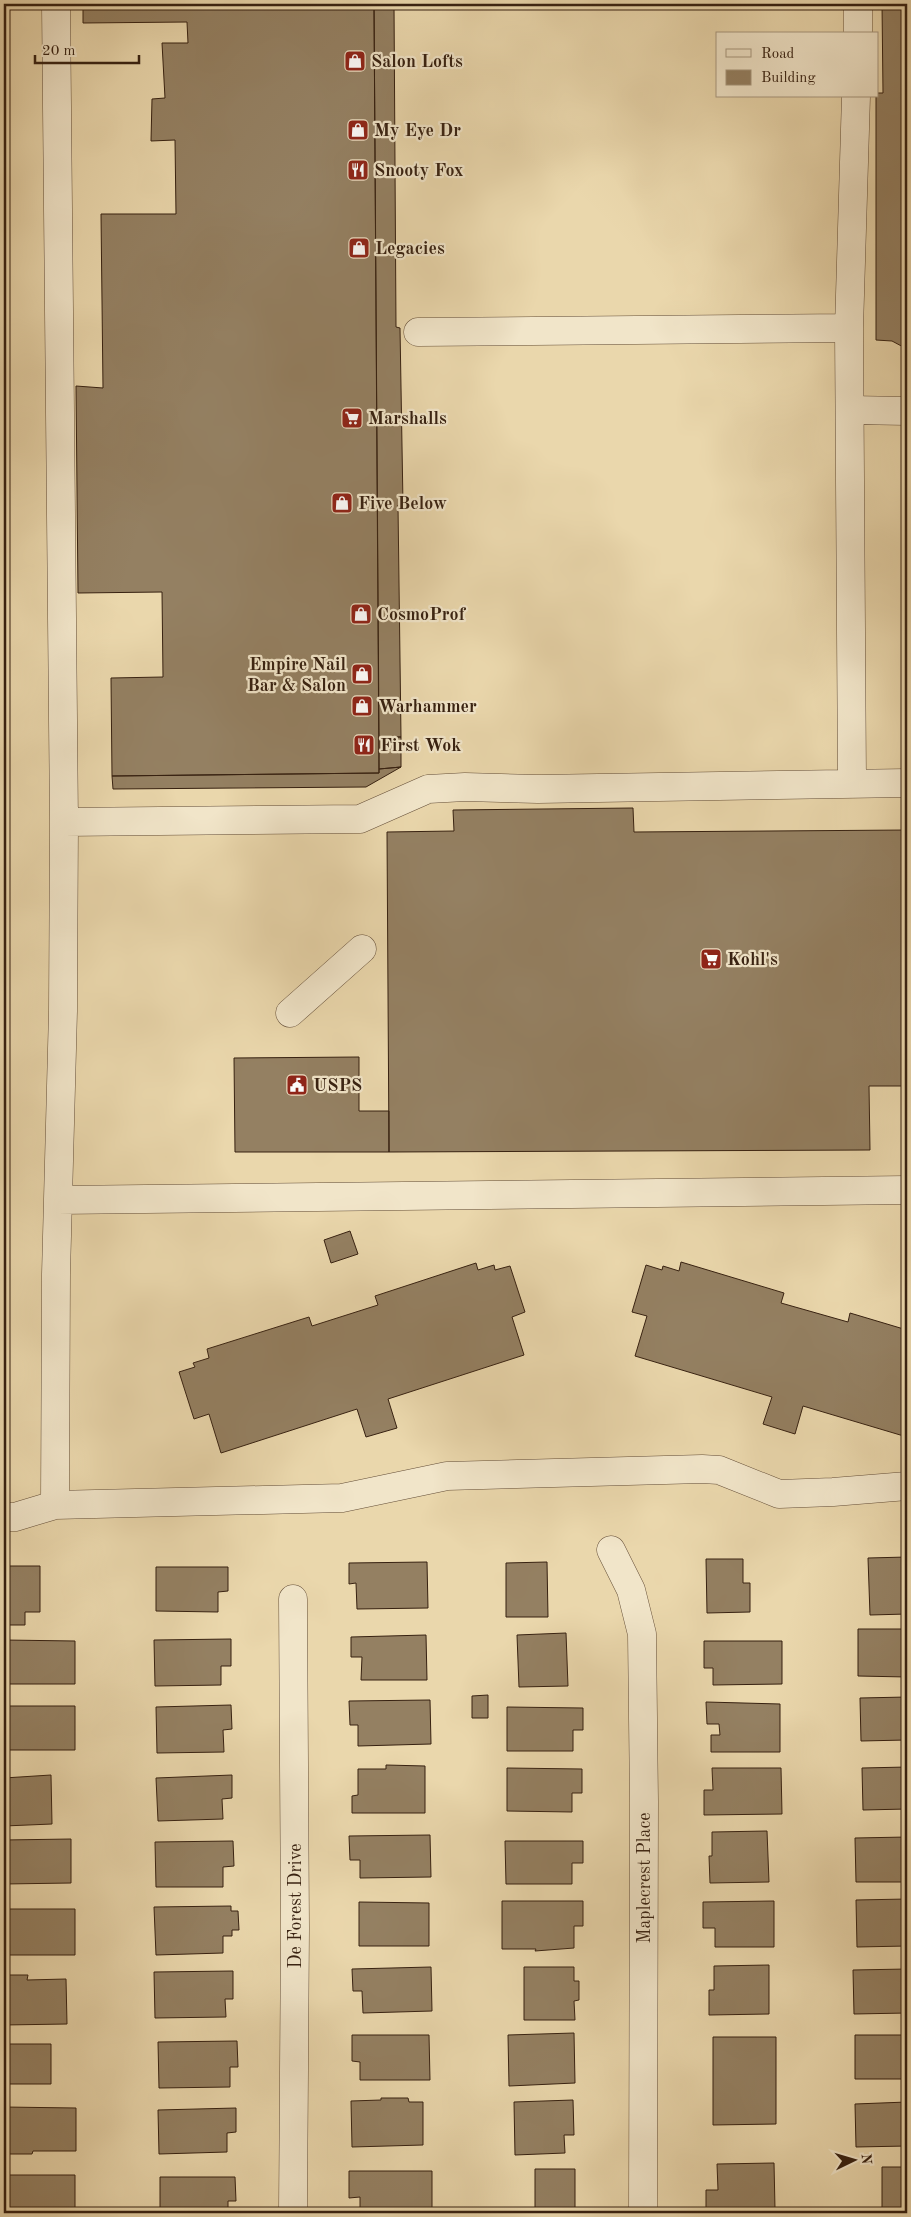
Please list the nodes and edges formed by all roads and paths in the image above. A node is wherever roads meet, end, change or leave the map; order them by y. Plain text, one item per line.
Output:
1 (56, 4) edge
2 (858, 4) edge
3 (858, 32) edge
4 (856, 98) edge
5 (850, 328) junction
6 (418, 332) dead end
7 (850, 410) junction
8 (907, 410) edge
9 (852, 782) junction
10 (907, 782) edge
11 (64, 822) junction
12 (362, 949) dead end
13 (290, 1012) dead end
14 (907, 1190) edge
15 (58, 1200) junction
16 (907, 1486) edge
17 (56, 1505) junction
18 (4, 1517) edge
19 (611, 1550) dead end
20 (293, 1599) dead end
21 (293, 2213) edge
22 (643, 2213) edge

1 - 11 street
2 - 3 street
4 - 5 street
5 - 6 street
5 - 7 street
7 - 8 street
7 - 9 street
9 - 10 street
9 - 11 street
11 - 15 street
12 - 13 street
14 - 15 street
15 - 17 street
16 - 17 street
17 - 18 street
19 - 22 street, Maplecrest Place
20 - 21 street, De Forest Drive

